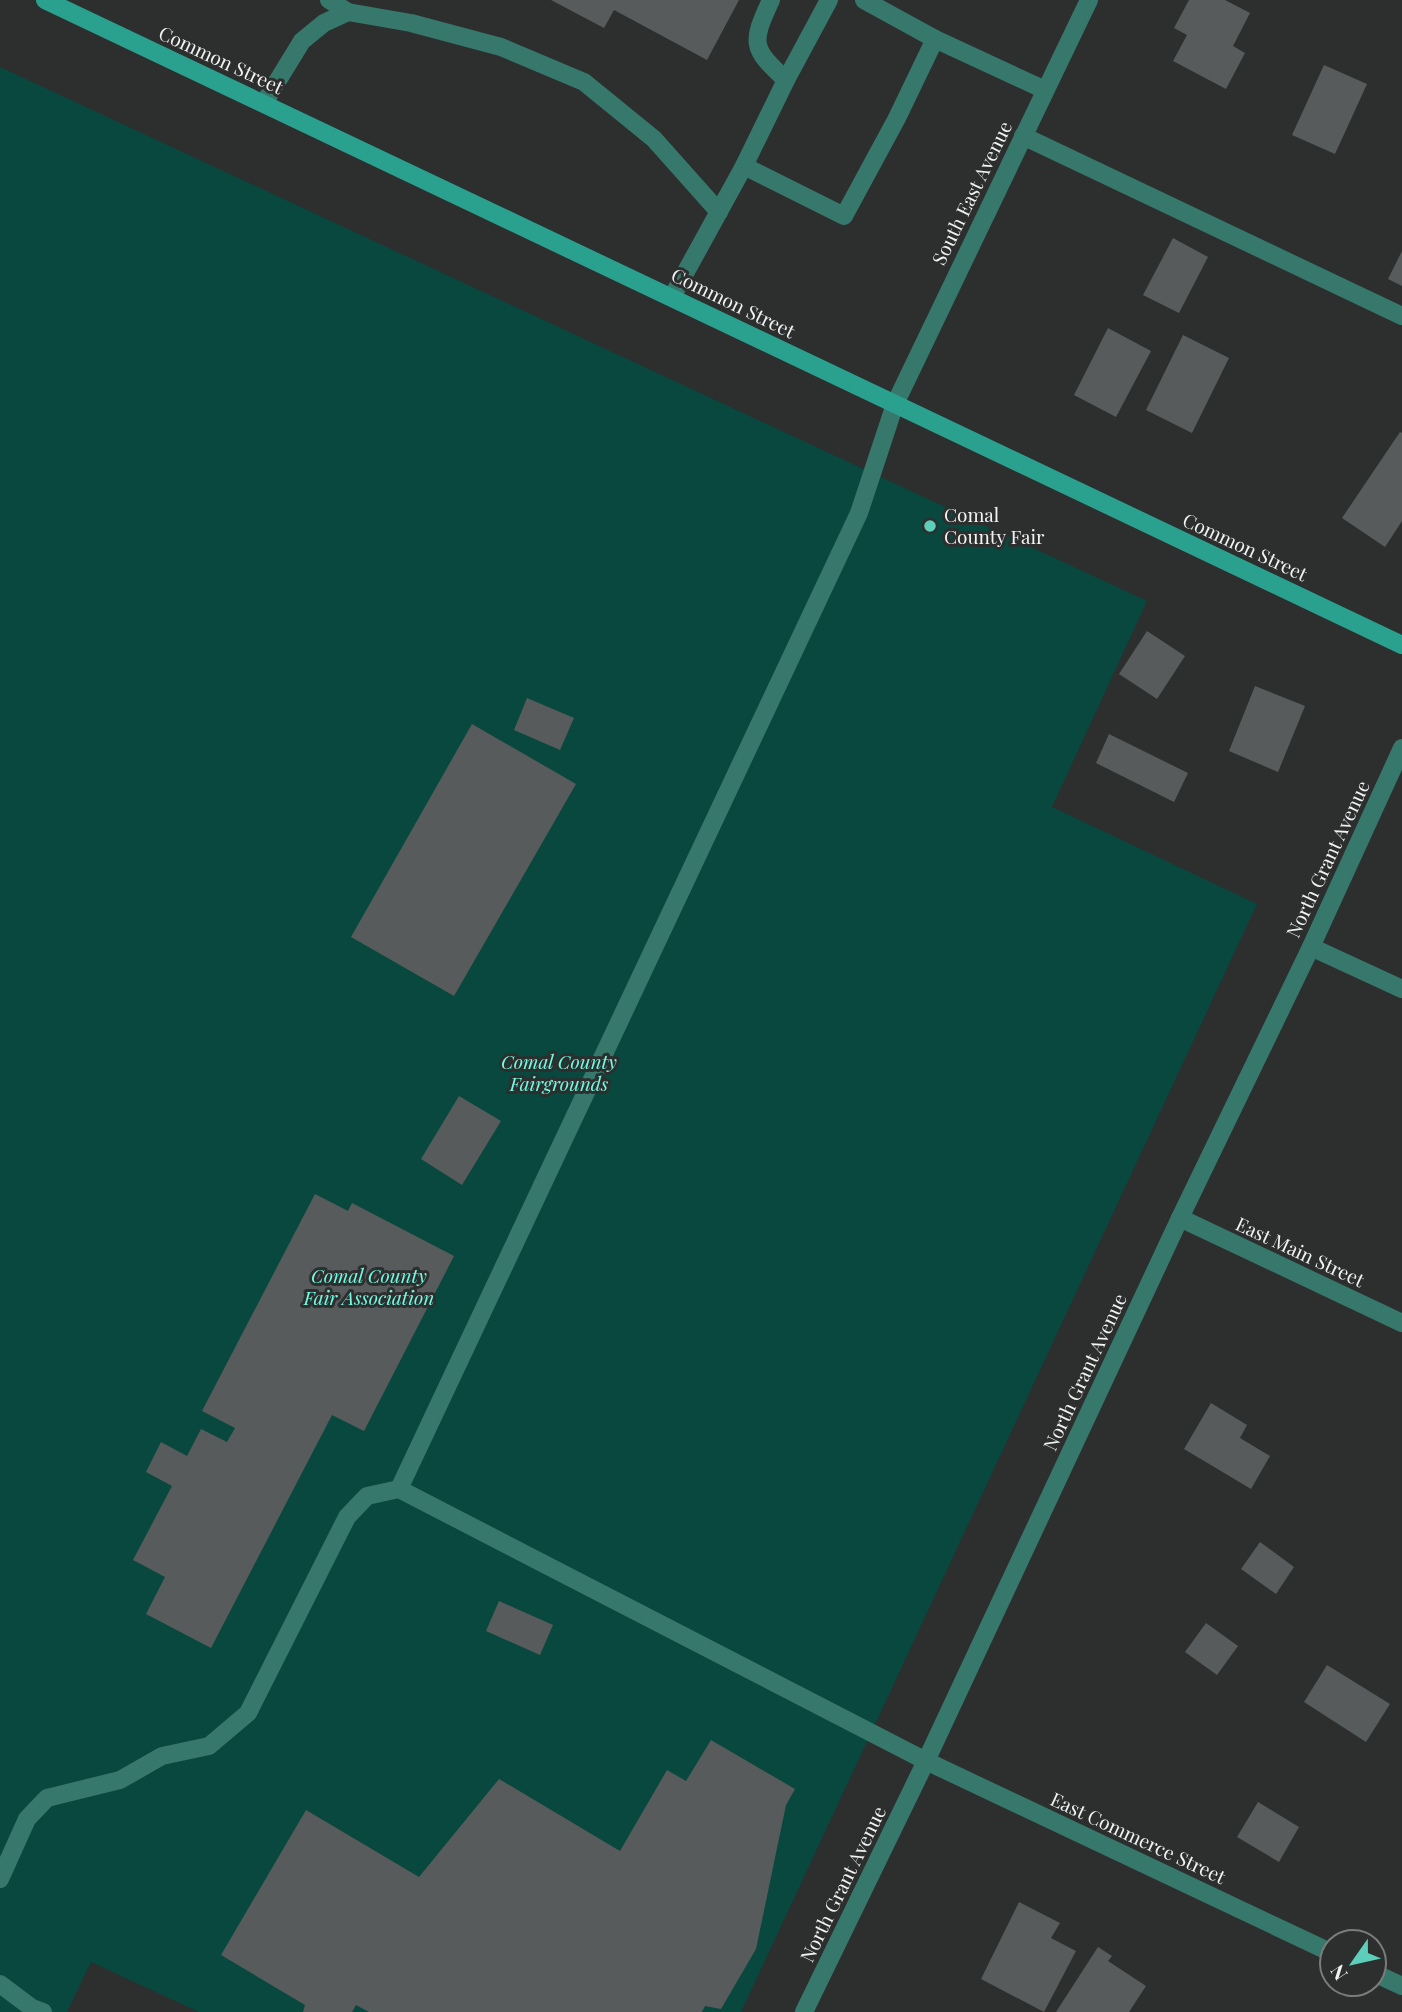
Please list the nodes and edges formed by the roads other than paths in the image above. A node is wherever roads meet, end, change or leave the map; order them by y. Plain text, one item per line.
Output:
1 (45, 0) edge
2 (329, 0) edge
3 (771, 0) edge
4 (829, 0) edge
5 (864, 0) edge
6 (1089, 0) edge
7 (348, 12) junction
8 (935, 39) junction
9 (786, 80) junction
10 (1045, 90) junction
11 (264, 103) junction
12 (1023, 136) junction
13 (744, 166) junction
14 (719, 212) junction
15 (672, 297) junction
16 (1402, 316) edge
17 (895, 404) junction
18 (1402, 645) edge
19 (1402, 748) edge
20 (1311, 947) junction
21 (1402, 989) edge
22 (1180, 1219) junction
23 (1402, 1323) edge
24 (400, 1489) junction
25 (926, 1761) junction
26 (0, 1879) edge
27 (1318, 1946) edge
28 (0, 1984) edge
29 (43, 2012) edge
30 (804, 2012) edge

1 - 11 main road, Common Street
2 - 7 street
3 - 9 street
4 - 9 street
5 - 8 street
6 - 10 street, South East Avenue
7 - 11 street
7 - 14 street
8 - 10 street
8 - 13 street
9 - 13 street
10 - 12 street, South East Avenue
11 - 15 main road, Common Street
12 - 16 street
12 - 17 street, South East Avenue
13 - 14 street
14 - 15 street
15 - 17 main road, Common Street
17 - 18 main road, Common Street
17 - 24 street, South East Avenue
19 - 20 street, North Grant Avenue
20 - 21 street
20 - 22 street, North Grant Avenue
22 - 23 street, East Main Street
22 - 25 street, North Grant Avenue
24 - 25 street, East Commerce Street
24 - 26 street
25 - 27 street, East Commerce Street
25 - 30 street, North Grant Avenue
28 - 29 street

